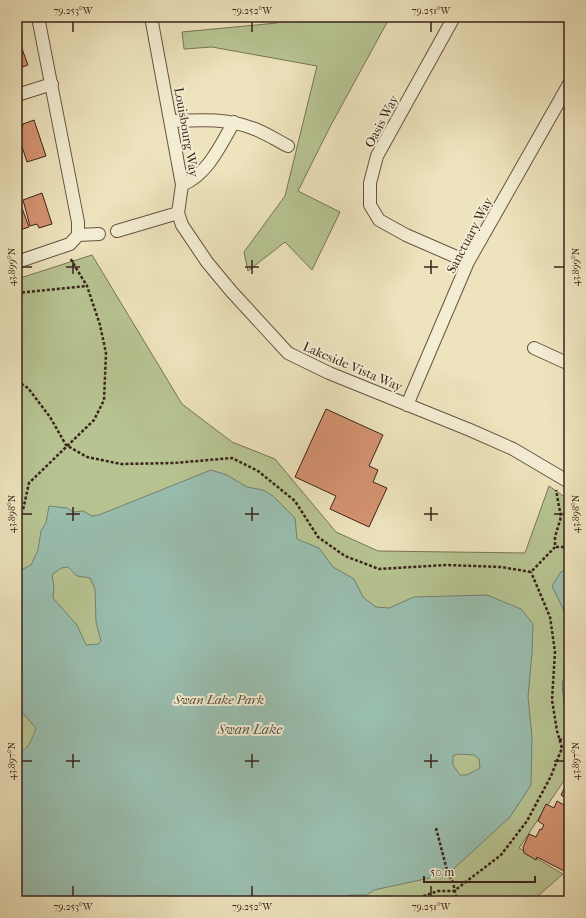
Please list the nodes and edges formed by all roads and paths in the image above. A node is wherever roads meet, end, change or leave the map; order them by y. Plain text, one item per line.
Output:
1 (38, 17) edge
2 (151, 17) edge
3 (454, 17) edge
4 (52, 84) junction
5 (569, 84) edge
6 (17, 95) edge
7 (172, 121) junction
8 (234, 122) junction
9 (288, 146) dead end
10 (182, 185) junction
11 (178, 213) junction
12 (117, 231) dead end
13 (99, 234) dead end
14 (78, 235) junction
15 (65, 246) junction
16 (17, 262) edge
17 (468, 262) junction
18 (87, 286) junction
19 (17, 292) edge
20 (534, 348) dead end
21 (569, 364) edge
22 (17, 381) edge
23 (407, 405) junction
24 (66, 445) junction
25 (553, 472) junction
26 (568, 478) edge
27 (17, 517) edge
28 (556, 547) junction
29 (569, 547) edge
30 (531, 572) junction
31 (569, 738) edge
32 (559, 740) junction
33 (436, 828) dead end
34 (454, 890) junction
35 (409, 901) edge
36 (457, 901) edge

1 - 4 street
2 - 7 street, Louisbourg Way
3 - 17 street, Oasis Way
4 - 6 street
4 - 14 street
5 - 17 street, Sanctuary Way
7 - 8 street
7 - 10 street, Louisbourg Way
8 - 9 street
8 - 10 street
10 - 11 street, Louisbourg Way
11 - 12 street
11 - 23 street, Lakeside Vista Way
13 - 14 street
14 - 15 street
15 - 16 street
15 - 18 path
17 - 23 street, Sanctuary Way
18 - 19 path
18 - 24 path
20 - 21 street
22 - 24 path
23 - 25 street, Lakeside Vista Way
24 - 27 path
24 - 30 path
25 - 26 street, Lakeside Vista Way
25 - 28 path
28 - 29 path
28 - 30 path
30 - 32 path
31 - 32 path
32 - 34 path
33 - 34 path
34 - 35 path
34 - 36 path

